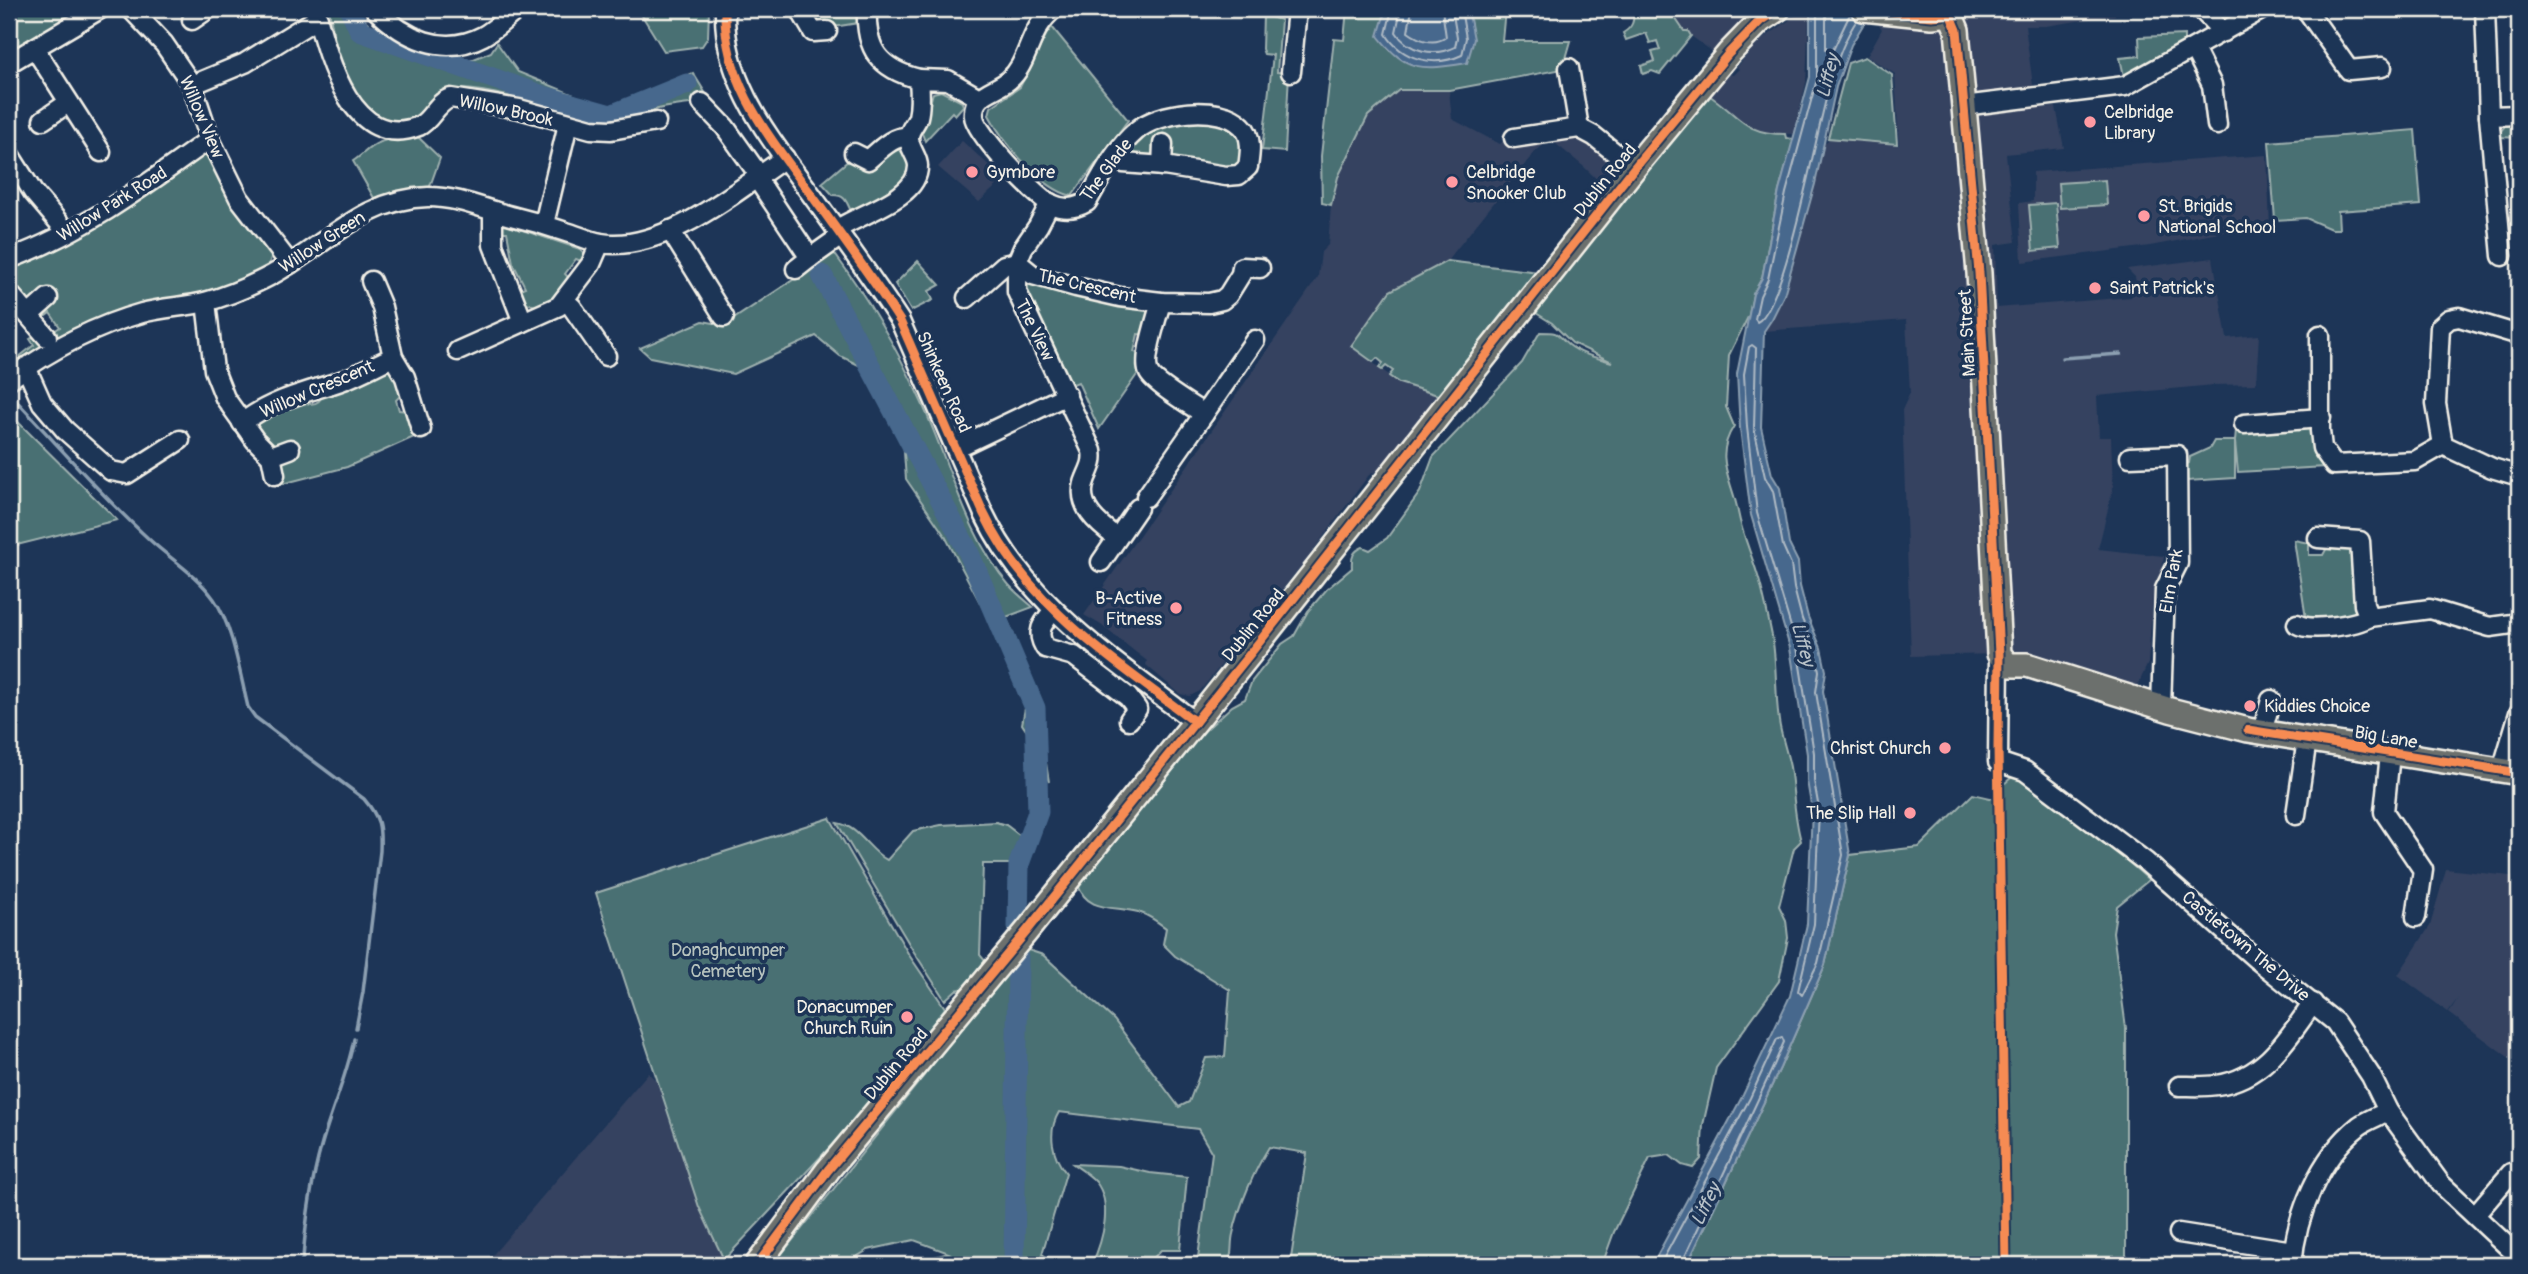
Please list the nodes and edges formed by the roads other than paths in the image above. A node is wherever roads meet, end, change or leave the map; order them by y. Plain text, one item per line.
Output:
1 (100, 9) edge
2 (131, 9) edge
3 (208, 9) edge
4 (375, 9) edge
5 (518, 9) edge
6 (725, 9) edge
7 (804, 9) edge
8 (867, 9) edge
9 (1054, 9) edge
10 (1297, 9) edge
11 (1778, 9) edge
12 (1865, 9) edge
13 (2201, 9) edge
14 (2263, 9) edge
15 (2306, 9) edge
16 (2485, 9) edge
17 (1950, 10) edge
18 (316, 13) edge
19 (192, 20) dead end
20 (2223, 32) junction
21 (815, 36) dead end
22 (34, 49) junction
23 (2194, 49) junction
24 (9, 63) edge
25 (2382, 67) dead end
26 (1569, 68) dead end
27 (1291, 72) dead end
28 (919, 79) junction
29 (192, 85) junction
30 (979, 98) junction
31 (68, 103) junction
32 (702, 103) dead end
33 (1963, 106) junction
34 (2519, 115) edge
35 (2489, 116) junction
36 (43, 120) dead end
37 (656, 122) dead end
38 (568, 124) junction
39 (2217, 125) dead end
40 (1579, 128) junction
41 (909, 137) junction
42 (1514, 138) dead end
43 (209, 139) junction
44 (1163, 144) dead end
45 (100, 152) dead end
46 (855, 153) dead end
47 (9, 154) edge
48 (785, 158) junction
49 (1123, 163) dead end
50 (1162, 166) junction
51 (1634, 168) junction
52 (758, 176) junction
53 (1050, 203) junction
54 (493, 212) junction
55 (544, 224) junction
56 (670, 230) junction
57 (67, 232) junction
58 (839, 233) junction
59 (600, 243) junction
60 (2502, 256) dead end
61 (9, 258) edge
62 (1017, 262) junction
63 (290, 264) junction
64 (1260, 268) dead end
65 (371, 281) dead end
66 (9, 293) edge
67 (48, 298) dead end
68 (967, 298) dead end
69 (564, 300) junction
70 (206, 302) junction
71 (1161, 302) junction
72 (29, 315) junction
73 (724, 317) dead end
74 (523, 321) junction
75 (2320, 335) dead end
76 (2519, 335) edge
77 (47, 337) dead end
78 (1255, 340) dead end
79 (458, 351) dead end
80 (606, 356) dead end
81 (393, 357) junction
82 (26, 367) junction
83 (10, 379) edge
84 (1067, 395) junction
85 (1204, 414) junction
86 (2321, 418) junction
87 (242, 423) junction
88 (2244, 424) dead end
89 (421, 429) dead end
90 (180, 440) dead end
91 (2443, 445) junction
92 (956, 448) junction
93 (290, 449) dead end
94 (271, 456) junction
95 (2130, 457) dead end
96 (275, 475) dead end
97 (2519, 476) edge
98 (1117, 538) junction
99 (2318, 538) dead end
100 (1101, 562) dead end
101 (1054, 610) junction
102 (2369, 617) junction
103 (2519, 623) edge
104 (2297, 624) dead end
105 (1998, 654) junction
106 (2026, 665) junction
107 (1999, 687) junction
108 (2271, 700) dead end
109 (2161, 707) junction
110 (2519, 713) edge
111 (1129, 720) dead end
112 (1195, 722) junction
113 (2262, 732) junction
114 (2307, 739) junction
115 (2390, 754) junction
116 (2511, 772) edge
117 (2295, 815) dead end
118 (2416, 917) dead end
119 (2313, 1003) junction
120 (2179, 1086) dead end
121 (2388, 1111) junction
122 (2511, 1173) dead end
123 (2475, 1215) junction
124 (2179, 1233) dead end
125 (2292, 1258) edge
126 (2513, 1258) edge
127 (757, 1265) edge

1 - 22 street
2 - 29 street, Willow View
3 - 19 street
4 - 5 street
6 - 48 street, Shinkeen Road
7 - 21 street
8 - 28 street
9 - 30 street
10 - 27 street
11 - 51 main road, Dublin Road
12 - 17 main road
13 - 20 street
14 - 20 street
15 - 25 street
16 - 35 street
17 - 33 main road, Main Street
18 - 29 street
18 - 38 street, Willow Brook
20 - 23 street
22 - 24 street
22 - 31 street
23 - 33 street
23 - 39 street
26 - 40 street
28 - 30 street
28 - 41 street
29 - 43 street, Willow View
30 - 53 street
31 - 36 street
31 - 45 street
32 - 52 street
33 - 105 main road, Main Street
34 - 35 street
35 - 60 street
37 - 38 street, Willow Brook
38 - 55 street
40 - 42 street
40 - 51 street
41 - 46 street
41 - 58 street
43 - 57 street, Willow Park Road
43 - 63 street, Willow View
44 - 50 street, The Glade
47 - 57 street
48 - 52 street, Willow Green
48 - 58 street, Shinkeen Road
49 - 50 street, The Glade
50 - 53 street, The Glade
51 - 112 main road, Dublin Road
52 - 56 street, Willow Green
52 - 58 street
53 - 62 street
54 - 55 street, Willow Green
54 - 63 street, Willow Green
54 - 74 street
55 - 59 street, Willow Green
56 - 59 street, Willow Green
56 - 73 street
57 - 61 street, Willow Park Road
58 - 92 street, Shinkeen Road
59 - 69 street
62 - 68 street
62 - 71 street, The Crescent
62 - 84 street, The View
63 - 70 street, Willow Green
64 - 71 street, The Crescent
65 - 81 street, Willow Crescent
66 - 72 street
67 - 72 street
69 - 74 street
69 - 80 street
70 - 82 street, Willow Green
70 - 87 street, Willow Crescent
71 - 85 street, The Crescent
72 - 77 street
74 - 79 street
75 - 86 street
76 - 91 street
78 - 85 street
81 - 87 street, Willow Crescent
81 - 89 street, Willow Crescent
82 - 83 street, Willow Green
82 - 90 street
84 - 92 street
84 - 98 street, The View
85 - 98 street
86 - 88 street
86 - 91 street
87 - 94 street, Willow Crescent
91 - 97 street
92 - 101 street, Shinkeen Road
93 - 94 street
94 - 96 street, Willow Crescent
95 - 109 street, Elm Park
98 - 100 street
99 - 102 street
101 - 111 street
101 - 112 street, Shinkeen Road
102 - 103 street
102 - 104 street
105 - 106 main road, Big Lane
105 - 107 street, Castletown The Drive
106 - 107 street
106 - 109 main road, Big Lane
107 - 119 street, Castletown The Drive
108 - 113 street
109 - 113 main road, Big Lane
110 - 116 street
112 - 127 main road, Dublin Road
113 - 114 main road, Big Lane
114 - 115 main road, Big Lane
114 - 117 street
115 - 116 main road, Big Lane
115 - 118 street
119 - 120 street
119 - 121 street, Castletown The Drive
121 - 123 street, Castletown The Drive
121 - 125 street
122 - 123 street
123 - 126 street, Castletown The Drive
124 - 125 street

